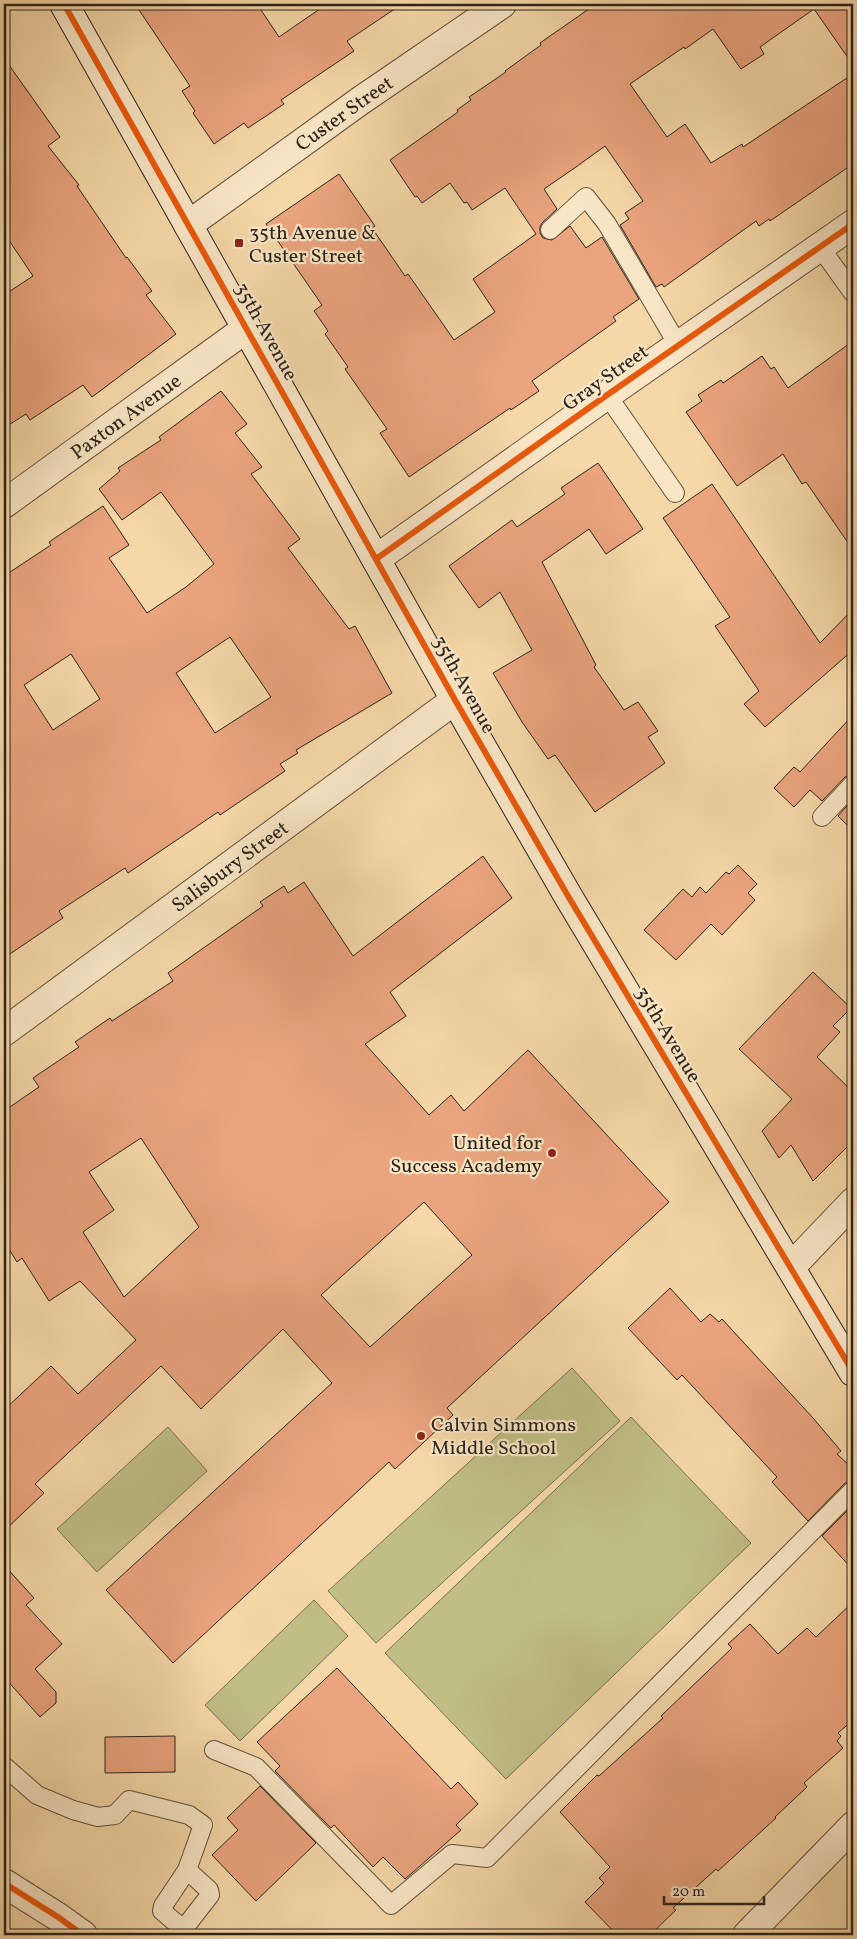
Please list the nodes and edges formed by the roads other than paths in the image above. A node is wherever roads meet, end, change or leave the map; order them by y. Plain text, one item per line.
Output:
1 (64, 4) edge
2 (502, 4) edge
3 (853, 224) edge
4 (188, 225) junction
5 (550, 230) dead end
6 (820, 247) junction
7 (853, 293) edge
8 (247, 328) junction
9 (678, 345) junction
10 (607, 394) junction
11 (675, 493) dead end
12 (4, 504) edge
13 (376, 559) junction
14 (455, 700) junction
15 (853, 784) edge
16 (822, 817) dead end
17 (4, 1032) edge
18 (853, 1202) edge
19 (791, 1267) junction
20 (853, 1372) edge
21 (853, 1490) edge
22 (214, 1750) dead end
23 (4, 1766) edge
24 (853, 1826) edge
25 (187, 1870) junction
26 (4, 1883) edge
27 (181, 1932) edge
28 (83, 1935) edge
29 (747, 1935) edge

1 - 4 street, 35th Avenue
2 - 4 street, Custer Street
3 - 6 street, Gray Street
4 - 8 street, 35th Avenue
5 - 9 lane
6 - 7 lane
6 - 9 street, Gray Street
8 - 12 street, Paxton Avenue
8 - 13 street, 35th Avenue
9 - 10 street, Gray Street
10 - 11 lane
10 - 13 street, Gray Street
13 - 14 street, 35th Avenue
14 - 17 street, Salisbury Street
14 - 19 street, 35th Avenue
15 - 16 lane
18 - 19 street
19 - 20 street, 35th Avenue
21 - 22 lane
23 - 25 lane
24 - 29 street
25 - 27 lane
25 - 27 lane
26 - 28 street

